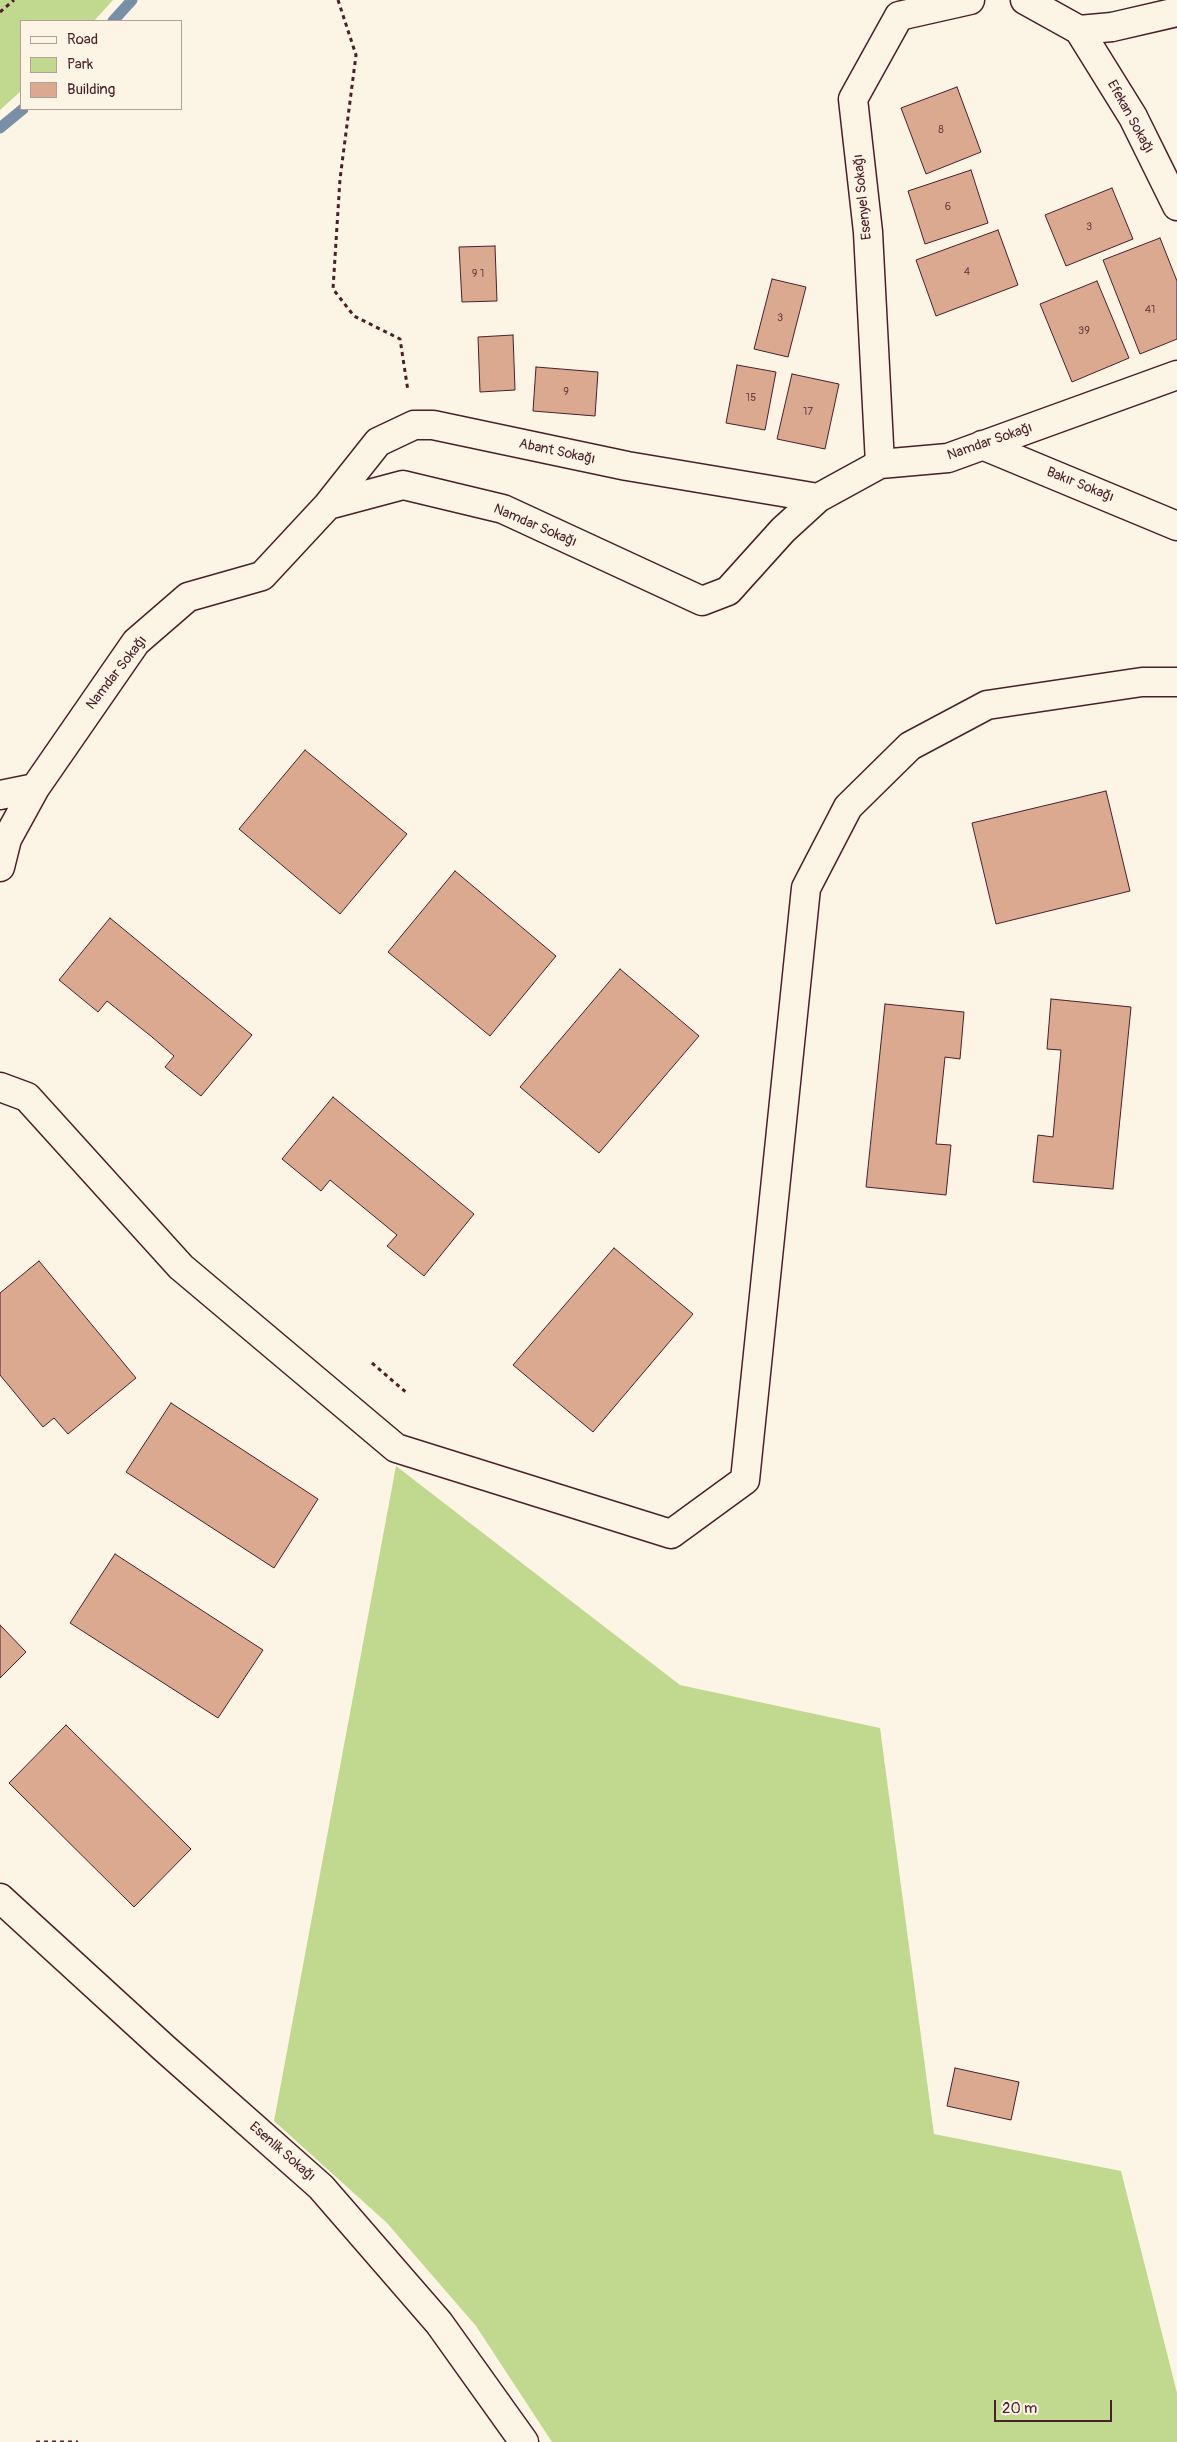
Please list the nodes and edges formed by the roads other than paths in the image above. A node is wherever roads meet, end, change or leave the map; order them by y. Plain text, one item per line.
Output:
1 (970, 0) edge
2 (1025, 0) edge
3 (1177, 12) edge
4 (1079, 30) junction
5 (1177, 206) edge
6 (1177, 375) edge
7 (982, 445) junction
8 (880, 464) junction
9 (818, 498) junction
10 (328, 505) junction
11 (1177, 526) edge
12 (1177, 682) edge
13 (35, 788) junction
14 (0, 794) edge
15 (0, 866) edge
16 (0, 1087) edge
17 (0, 1898) edge
18 (524, 2442) edge

1 - 8 street, Esenyel Sokağı
2 - 4 street
3 - 4 street
4 - 5 street, Efekan Sokağı
6 - 7 street, Namdar Sokağı
7 - 8 street, Namdar Sokağı
7 - 11 street, Bakır Sokağı
8 - 9 street, Namdar Sokağı
9 - 10 street, Abant Sokağı
9 - 10 street, Namdar Sokağı
10 - 13 street, Namdar Sokağı
12 - 16 street
13 - 14 street
13 - 15 street, Namdar Sokağı
17 - 18 street, Esenlik Sokağı

